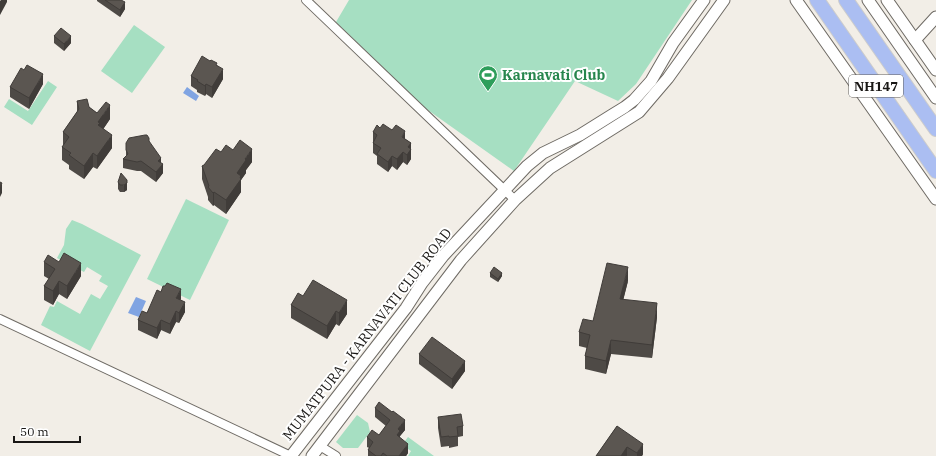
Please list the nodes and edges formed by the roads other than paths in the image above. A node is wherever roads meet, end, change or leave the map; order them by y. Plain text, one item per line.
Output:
1 (306, 0) edge
2 (704, 0) edge
3 (724, 0) edge
4 (796, 0) edge
5 (817, 0) edge
6 (846, 0) edge
7 (868, 0) edge
8 (887, 0) edge
9 (936, 16) edge
10 (915, 40) junction
11 (936, 70) edge
12 (936, 98) edge
13 (936, 129) edge
14 (936, 171) edge
15 (504, 191) junction
16 (936, 199) edge
17 (514, 200) junction
18 (0, 319) edge
19 (320, 446) junction
20 (291, 456) edge
21 (312, 456) edge
22 (336, 456) edge

1 - 15 street
2 - 15 street, MUMATPURA - KARNAVATI CLUB ROAD
3 - 17 street, MUMATPURA - KARNAVATI CLUB ROAD
4 - 16 street
5 - 14 highway, NH147
6 - 13 highway, NH147
7 - 12 street
8 - 10 street
9 - 10 street
10 - 11 street
15 - 17 street
15 - 20 street, MUMATPURA - KARNAVATI CLUB ROAD
17 - 19 street, MUMATPURA - KARNAVATI CLUB ROAD
18 - 20 street
19 - 21 street, MUMATPURA - KARNAVATI CLUB ROAD
19 - 22 street

